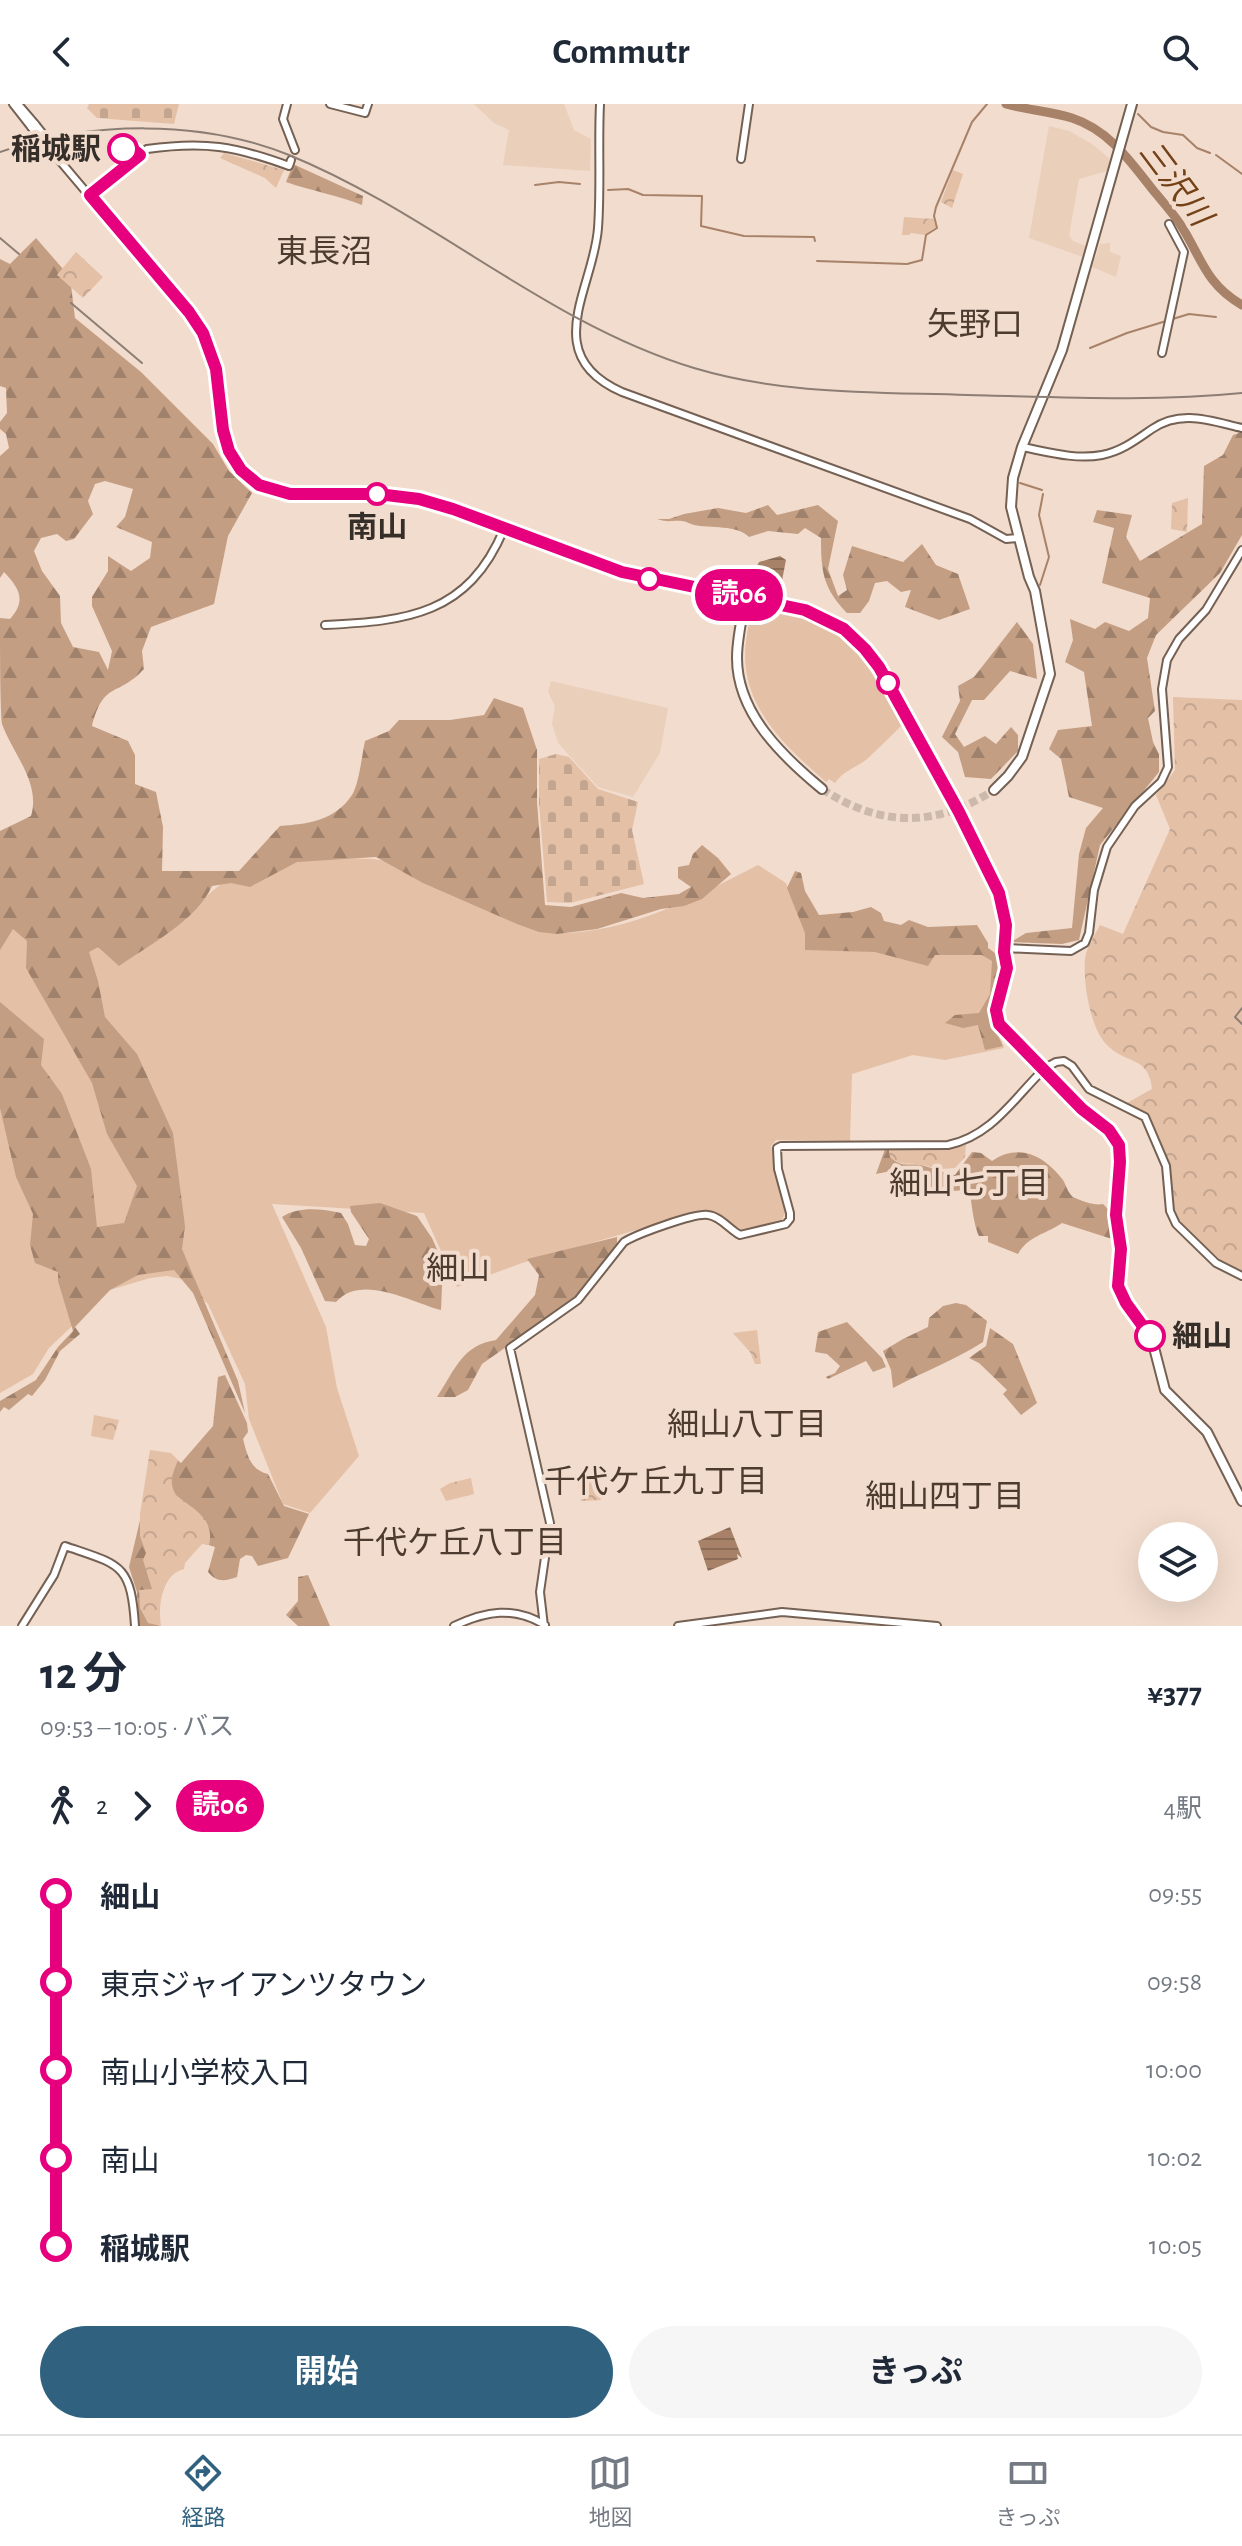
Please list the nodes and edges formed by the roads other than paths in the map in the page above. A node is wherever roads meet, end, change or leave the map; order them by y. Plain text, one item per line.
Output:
1 (16, 104) edge
2 (287, 104) edge
3 (330, 104) edge
4 (368, 104) edge
5 (600, 104) edge
6 (749, 104) edge
7 (1132, 104) edge
8 (295, 150) dead end
9 (741, 159) dead end
10 (291, 160) dead end
11 (90, 195) junction
12 (1169, 224) dead end
13 (1162, 353) dead end
14 (1242, 428) edge
15 (1022, 447) junction
16 (504, 529) junction
17 (1019, 538) junction
18 (1242, 550) edge
19 (746, 597) junction
20 (325, 625) dead end
21 (822, 789) tunnel mouth
22 (994, 790) tunnel mouth
23 (1004, 948) junction
24 (1045, 1068) junction
25 (1242, 1276) edge
26 (1242, 1501) edge
27 (544, 1625) edge
28 (22, 1626) edge
29 (135, 1626) edge
30 (454, 1626) edge
31 (678, 1626) edge
32 (937, 1626) edge

1 - 11 street, bridge
2 - 8 street
3 - 4 street
5 - 17 street
6 - 9 street
7 - 15 main road
10 - 11 street
11 - 16 street
12 - 13 street
14 - 15 street
15 - 17 main road
16 - 19 street
16 - 20 street
17 - 22 main road
18 - 23 street
19 - 21 main road
19 - 23 main road
23 - 24 main road
24 - 25 street
24 - 26 main road
24 - 27 street
27 - 30 street
28 - 29 street
31 - 32 street

